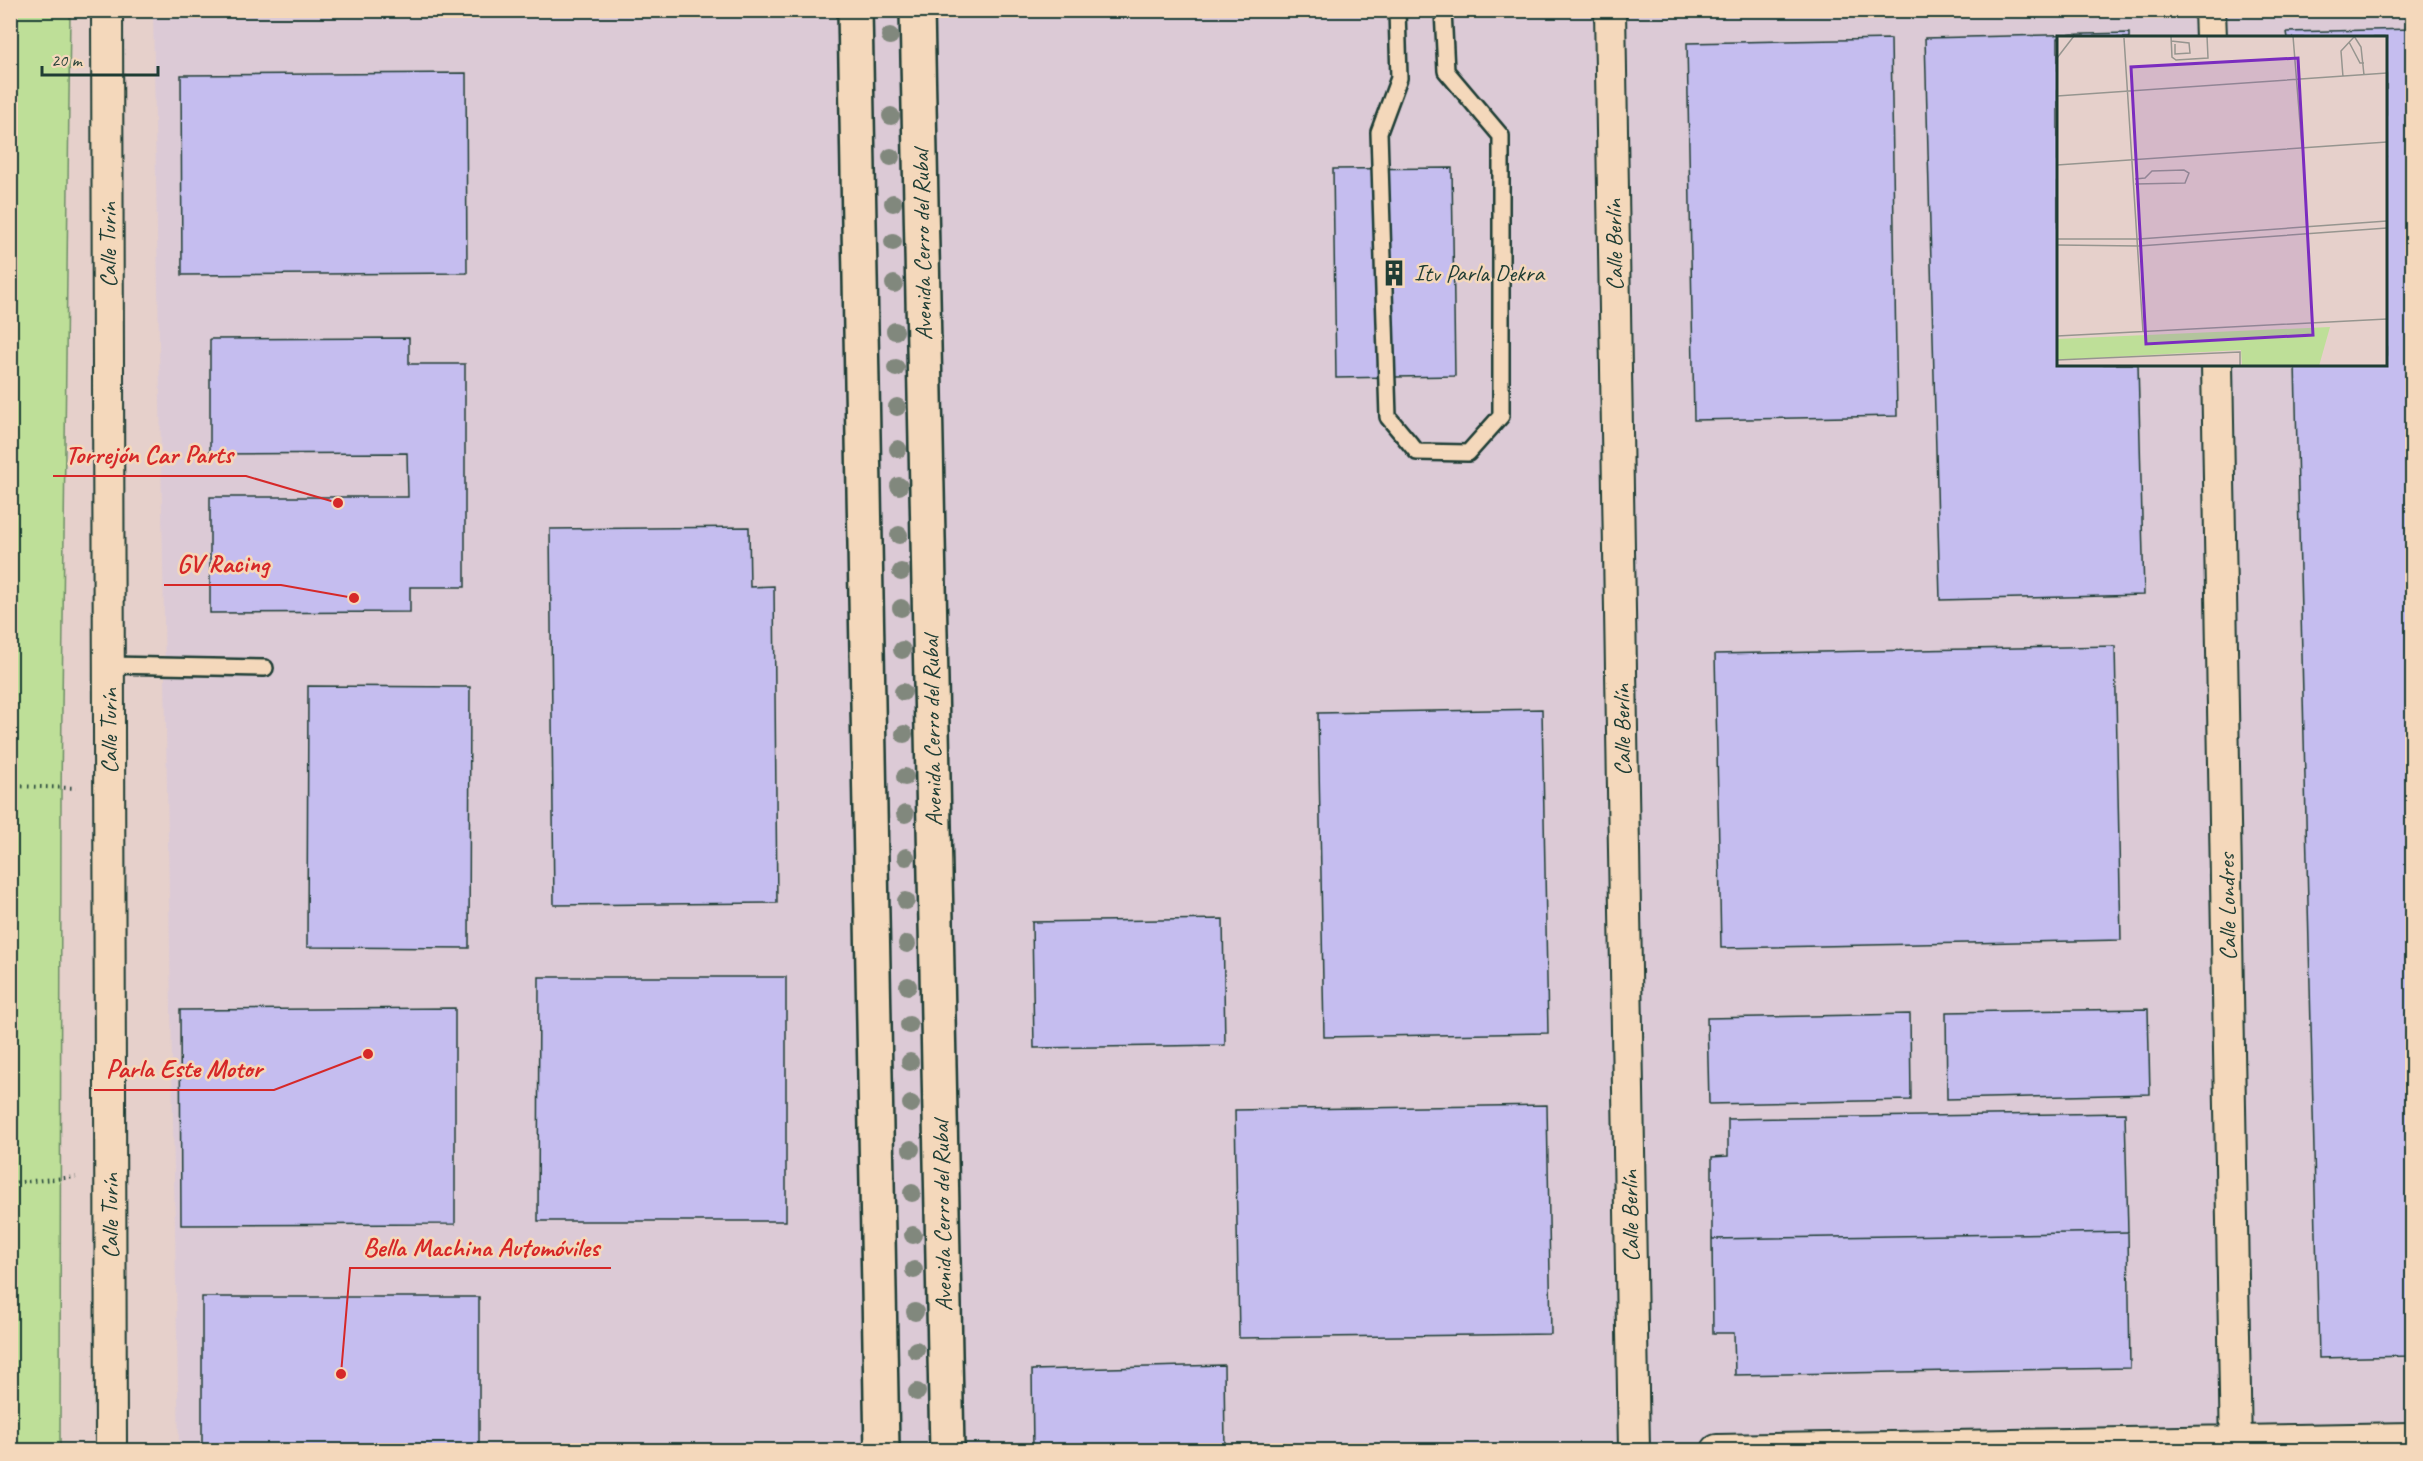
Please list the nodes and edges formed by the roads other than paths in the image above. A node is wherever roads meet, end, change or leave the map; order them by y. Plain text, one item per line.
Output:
1 (107, 10) edge
2 (855, 10) edge
3 (917, 10) edge
4 (1397, 10) edge
5 (1443, 10) edge
6 (1610, 10) edge
7 (2210, 10) edge
8 (2211, 36) edge
9 (2217, 366) edge
10 (108, 665) junction
11 (265, 668) dead end
12 (2412, 1438) edge
13 (2236, 1445) edge
14 (111, 1450) edge
15 (882, 1450) edge
16 (947, 1450) edge
17 (1634, 1450) edge
18 (1717, 1450) edge

1 - 10 street, Calle Turín
2 - 15 street
3 - 16 street, Avenida Cerro del Rubal
4 - 5 lane
6 - 17 street, Calle Berlín
7 - 8 street
9 - 13 street, Calle Londres
10 - 11 lane
10 - 14 street, Calle Turín
12 - 13 street
13 - 18 street

